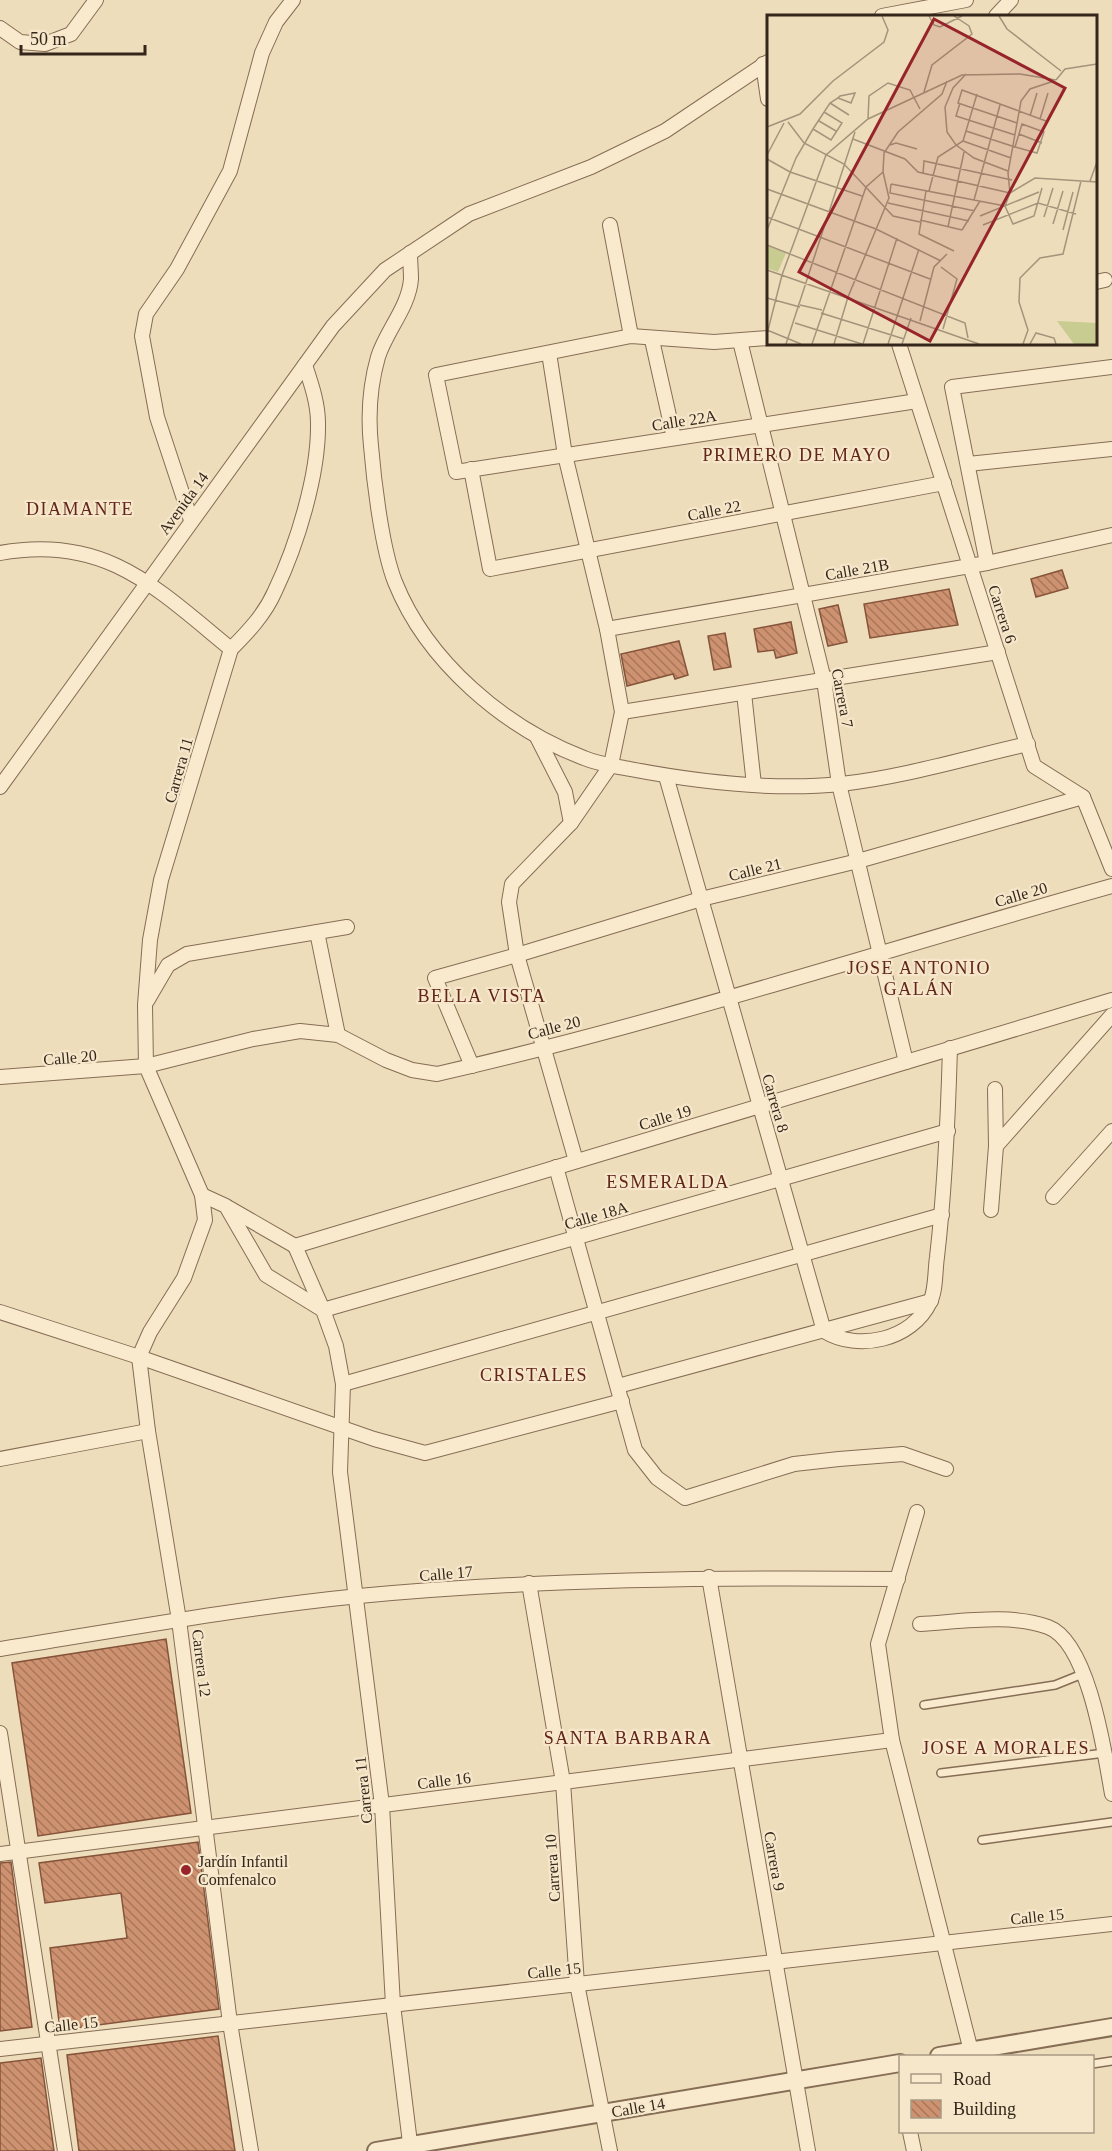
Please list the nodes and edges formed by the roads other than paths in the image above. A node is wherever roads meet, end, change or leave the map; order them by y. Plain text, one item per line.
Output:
1 (96, 0) edge
2 (293, 0) edge
3 (966, 0) edge
4 (1011, 0) edge
5 (887, 15) edge
6 (997, 15) edge
7 (0, 28) edge
8 (766, 63) edge
9 (767, 81) edge
10 (610, 225) dead end
11 (410, 253) junction
12 (631, 336) junction
13 (767, 338) edge
14 (652, 340) junction
15 (740, 341) junction
16 (899, 345) edge
17 (549, 353) junction
18 (305, 365) junction
19 (1112, 367) edge
20 (917, 401) junction
21 (760, 425) junction
22 (674, 438) junction
23 (1112, 449) edge
24 (565, 455) junction
25 (968, 464) junction
26 (471, 469) junction
27 (944, 483) junction
28 (782, 513) junction
29 (191, 520) junction
30 (1112, 536) edge
31 (586, 550) junction
32 (0, 553) edge
33 (987, 563) junction
34 (970, 565) junction
35 (148, 581) junction
36 (802, 596) junction
37 (607, 629) junction
38 (231, 649) junction
39 (998, 652) junction
40 (824, 680) junction
41 (744, 693) junction
42 (622, 712) junction
43 (537, 737) junction
44 (1028, 744) junction
45 (611, 765) junction
46 (666, 776) junction
47 (839, 784) junction
48 (754, 785) junction
49 (0, 787) edge
50 (1083, 797) junction
51 (571, 823) junction
52 (858, 861) junction
53 (1112, 869) edge
54 (1112, 886) edge
55 (701, 899) junction
56 (347, 927) dead end
57 (317, 932) junction
58 (879, 951) junction
59 (517, 956) junction
60 (729, 999) junction
61 (1112, 1000) edge
62 (145, 1005) junction
63 (1112, 1015) edge
64 (338, 1035) junction
65 (543, 1047) junction
66 (950, 1048) junction
67 (906, 1062) junction
68 (146, 1066) junction
69 (471, 1066) junction
70 (0, 1077) edge
71 (994, 1089) dead end
72 (760, 1106) junction
73 (948, 1131) junction
74 (1112, 1131) edge
75 (996, 1146) junction
76 (576, 1161) junction
77 (556, 1167) junction
78 (781, 1179) junction
79 (202, 1195) junction
80 (1053, 1197) dead end
81 (226, 1206) junction
82 (991, 1210) dead end
83 (942, 1215) junction
84 (576, 1238) junction
85 (295, 1246) junction
86 (802, 1254) junction
87 (931, 1301) junction
88 (323, 1310) junction
89 (0, 1312) edge
90 (597, 1312) junction
91 (824, 1331) junction
92 (139, 1356) junction
93 (343, 1384) junction
94 (618, 1386) junction
95 (622, 1401) junction
96 (343, 1427) junction
97 (148, 1431) junction
98 (0, 1459) edge
99 (946, 1469) dead end
100 (917, 1512) dead end
101 (709, 1577) junction
102 (898, 1579) junction
103 (529, 1583) junction
104 (357, 1597) junction
105 (179, 1620) junction
106 (920, 1624) dead end
107 (0, 1649) edge
108 (1085, 1672) junction
109 (924, 1705) dead end
110 (0, 1733) edge
111 (892, 1740) junction
112 (1105, 1753) junction
113 (740, 1759) junction
114 (941, 1773) dead end
115 (563, 1782) junction
116 (1112, 1794) edge
117 (382, 1805) junction
118 (1112, 1822) edge
119 (207, 1827) junction
120 (982, 1840) dead end
121 (20, 1851) junction
122 (0, 1854) edge
123 (1112, 1924) edge
124 (943, 1943) junction
125 (776, 1962) junction
126 (577, 1984) junction
127 (393, 2005) junction
128 (230, 2024) junction
129 (1112, 2027) edge
130 (46, 2043) junction
131 (0, 2049) edge
132 (971, 2051) junction
133 (945, 2055) edge
134 (1112, 2061) edge
135 (1094, 2064) edge
136 (899, 2068) edge
137 (796, 2080) junction
138 (601, 2113) junction
139 (910, 2133) edge
140 (410, 2148) edge
141 (65, 2151) edge
142 (251, 2151) edge
143 (376, 2151) edge
144 (610, 2151) edge
145 (808, 2151) edge
146 (914, 2151) edge

1 - 7 street
2 - 29 street
3 - 5 street
4 - 6 street
8 - 9 street
8 - 11 street, Avenida 14
10 - 12 street
11 - 18 street, Avenida 14
11 - 43 street
12 - 14 street
12 - 17 street
13 - 15 street
14 - 15 street
14 - 22 street
15 - 21 street, Carrera 7
16 - 20 street, Carrera 6
17 - 24 street
17 - 26 street, Calle 22A
18 - 29 street, Avenida 14
18 - 38 street, Carrera 11
19 - 25 street
20 - 21 street, Calle 22A
20 - 27 street, Carrera 6
21 - 22 street, Calle 22A
21 - 28 street, Carrera 7
22 - 24 street, Calle 22A
23 - 25 street
24 - 26 street, Calle 22A
24 - 31 street
25 - 33 street
26 - 31 street, Calle 22
27 - 28 street, Calle 22
27 - 34 street, Carrera 6
28 - 31 street, Calle 22
28 - 36 street, Carrera 7
29 - 35 street, Avenida 14
30 - 33 street, Calle 21B
31 - 37 street
32 - 35 street
33 - 34 street, Calle 21B
34 - 36 street, Calle 21B
34 - 39 street, Carrera 6
35 - 38 street
35 - 49 street, Avenida 14
36 - 37 street, Calle 21B
36 - 40 street, Carrera 7
37 - 42 street
38 - 62 street, Carrera 11
39 - 40 street
39 - 44 street, Carrera 6
40 - 41 street
40 - 47 street, Carrera 7
41 - 42 street
41 - 48 street
42 - 45 street
43 - 45 street
43 - 51 street
44 - 47 street
44 - 50 street, Carrera 6
45 - 46 street
45 - 51 street
46 - 48 street
46 - 55 street, Carrera 8
47 - 48 street
47 - 52 street, Carrera 7
50 - 52 street, Calle 21
50 - 53 street
51 - 59 street
52 - 55 street, Calle 21
52 - 58 street, Carrera 7
54 - 58 street, Calle 20
55 - 59 street, Calle 21
55 - 60 street, Carrera 8
56 - 57 street
57 - 62 street
57 - 64 street
58 - 60 street, Calle 20
58 - 67 street, Carrera 7
59 - 65 street
59 - 69 street, Calle 21
60 - 65 street, Calle 20
60 - 72 street, Carrera 8
61 - 66 street, Calle 19
62 - 68 street, Carrera 11
63 - 75 street
64 - 68 street, Calle 20
64 - 69 street, Calle 20
65 - 69 street, Calle 20
65 - 76 street
66 - 67 street, Calle 19
66 - 73 street
67 - 72 street, Calle 19
68 - 70 street, Calle 20
68 - 79 street, Carrera 11
71 - 75 street
72 - 76 street, Calle 19
72 - 78 street, Carrera 8
73 - 78 street, Calle 18A
73 - 83 street
74 - 80 street
75 - 82 street
76 - 77 street, Calle 19
77 - 84 street
77 - 85 street, Calle 19
78 - 84 street, Calle 18A
78 - 86 street, Carrera 8
79 - 81 street
79 - 92 street
81 - 85 street
81 - 88 street
83 - 86 street
83 - 87 street
84 - 88 street, Calle 18A
84 - 90 street
85 - 88 street
86 - 90 street
86 - 91 street, Carrera 8
87 - 91 street
87 - 91 street
88 - 93 street, Carrera 11
89 - 92 street
90 - 93 street
90 - 94 street
91 - 94 street
92 - 96 street
92 - 97 street, Carrera 12
93 - 96 street, Carrera 11
94 - 95 street
95 - 96 street
95 - 99 street
96 - 104 street, Carrera 11
97 - 98 street
97 - 105 street, Carrera 12
100 - 102 street
101 - 102 street, Calle 17
101 - 103 street, Calle 17
101 - 113 street, Carrera 9
102 - 111 street
103 - 104 street, Calle 17
103 - 115 street, Carrera 10
104 - 105 street, Calle 17
104 - 117 street, Carrera 11
105 - 107 street, Calle 17
105 - 119 street, Carrera 12
106 - 108 street
108 - 109 lane
108 - 112 street
110 - 121 street
111 - 113 street, Calle 16
111 - 124 street
112 - 114 lane
112 - 116 street
113 - 115 street, Calle 16
113 - 125 street, Carrera 9
115 - 117 street, Calle 16
115 - 126 street, Carrera 10
117 - 119 street, Calle 16
117 - 127 street, Carrera 11
118 - 120 lane
119 - 121 street, Calle 16
119 - 128 street, Carrera 12
121 - 122 street, Calle 16
121 - 130 street
123 - 124 street, Calle 15
124 - 125 street, Calle 15
124 - 132 street
125 - 126 street, Calle 15
125 - 137 street, Carrera 9
126 - 127 street, Calle 15
126 - 138 street, Carrera 10
127 - 128 street, Calle 15
127 - 140 street, Carrera 11
128 - 130 street, Calle 15
128 - 142 street, Carrera 12
129 - 132 street
130 - 131 street, Calle 15
130 - 141 street
132 - 133 street
134 - 135 lane
136 - 137 street, Calle 14
137 - 138 street, Calle 14
137 - 145 street, Carrera 9
138 - 140 street, Calle 14
138 - 144 street, Carrera 10
139 - 146 street
140 - 143 street, Calle 14

